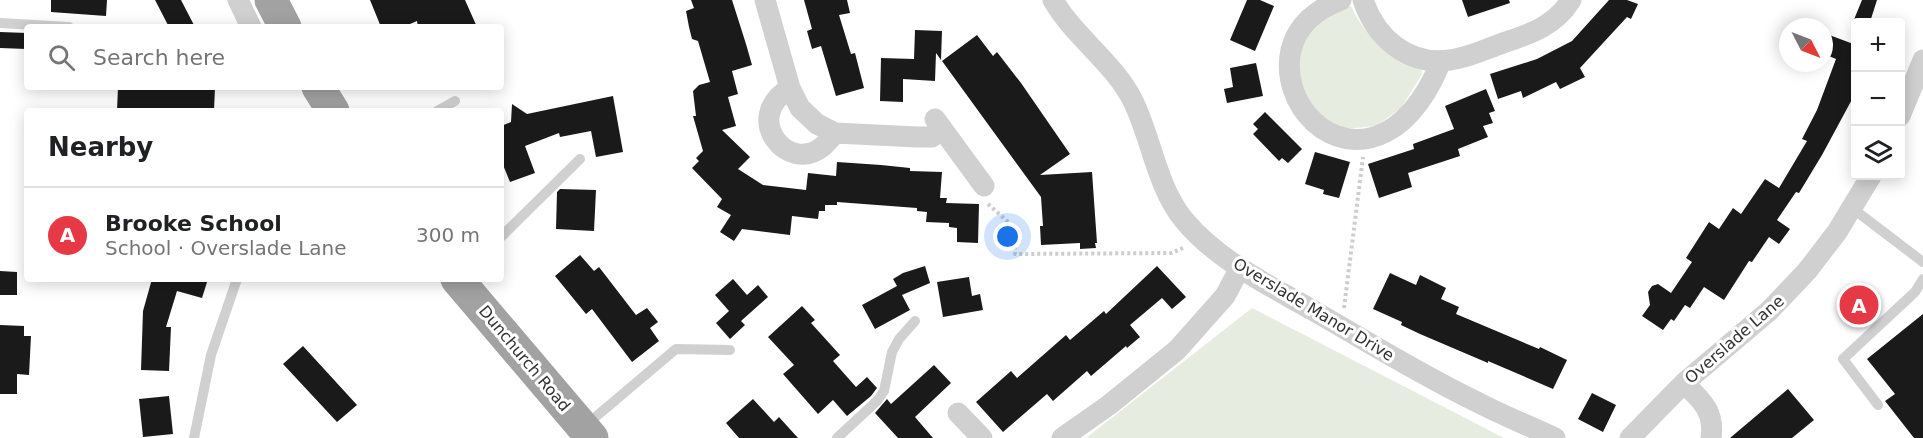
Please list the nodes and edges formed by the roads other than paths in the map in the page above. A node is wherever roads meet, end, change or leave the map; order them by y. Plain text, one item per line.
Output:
1 (238, 0) edge
2 (271, 0) edge
3 (765, 0) edge
4 (1053, 0) edge
5 (1341, 0) edge
6 (1363, 0) edge
7 (1571, 0) edge
8 (0, 23) edge
9 (24, 24) edge
10 (250, 24) edge
11 (283, 24) edge
12 (1923, 60) edge
13 (1441, 61) junction
14 (790, 88) junction
15 (320, 90) edge
16 (455, 101) dead end
17 (1905, 104) edge
18 (331, 108) edge
19 (442, 108) edge
20 (835, 133) junction
21 (580, 159) dead end
22 (1869, 180) edge
23 (984, 186) road end
24 (1852, 208) junction
25 (504, 234) edge
26 (1923, 262) edge
27 (1240, 268) junction
28 (1923, 279) edge
29 (236, 282) edge
30 (461, 282) edge
31 (915, 321) dead end
32 (730, 350) dead end
33 (1684, 383) junction
34 (1878, 405) dead end
35 (958, 413) dead end
36 (587, 433) edge
37 (194, 438) edge
38 (837, 438) edge
39 (982, 438) edge
40 (1062, 438) edge
41 (1555, 438) edge
42 (1630, 438) edge
43 (1711, 438) edge

1 - 10 street
2 - 11 highway
3 - 14 street
4 - 27 street, Overslade Manor Drive
5 - 13 street
6 - 13 street
7 - 13 street
8 - 9 lane
12 - 17 street
14 - 20 street
14 - 20 street
15 - 18 highway
16 - 19 lane
20 - 23 street
21 - 25 lane
22 - 24 street, Overslade Lane
24 - 26 lane
24 - 33 street, Overslade Lane
27 - 40 street
27 - 41 street, Overslade Manor Drive
28 - 34 lane
29 - 37 lane
30 - 36 highway, Dunchurch Road
31 - 38 lane
32 - 36 lane
33 - 42 street, Overslade Lane
33 - 43 street
35 - 39 street

